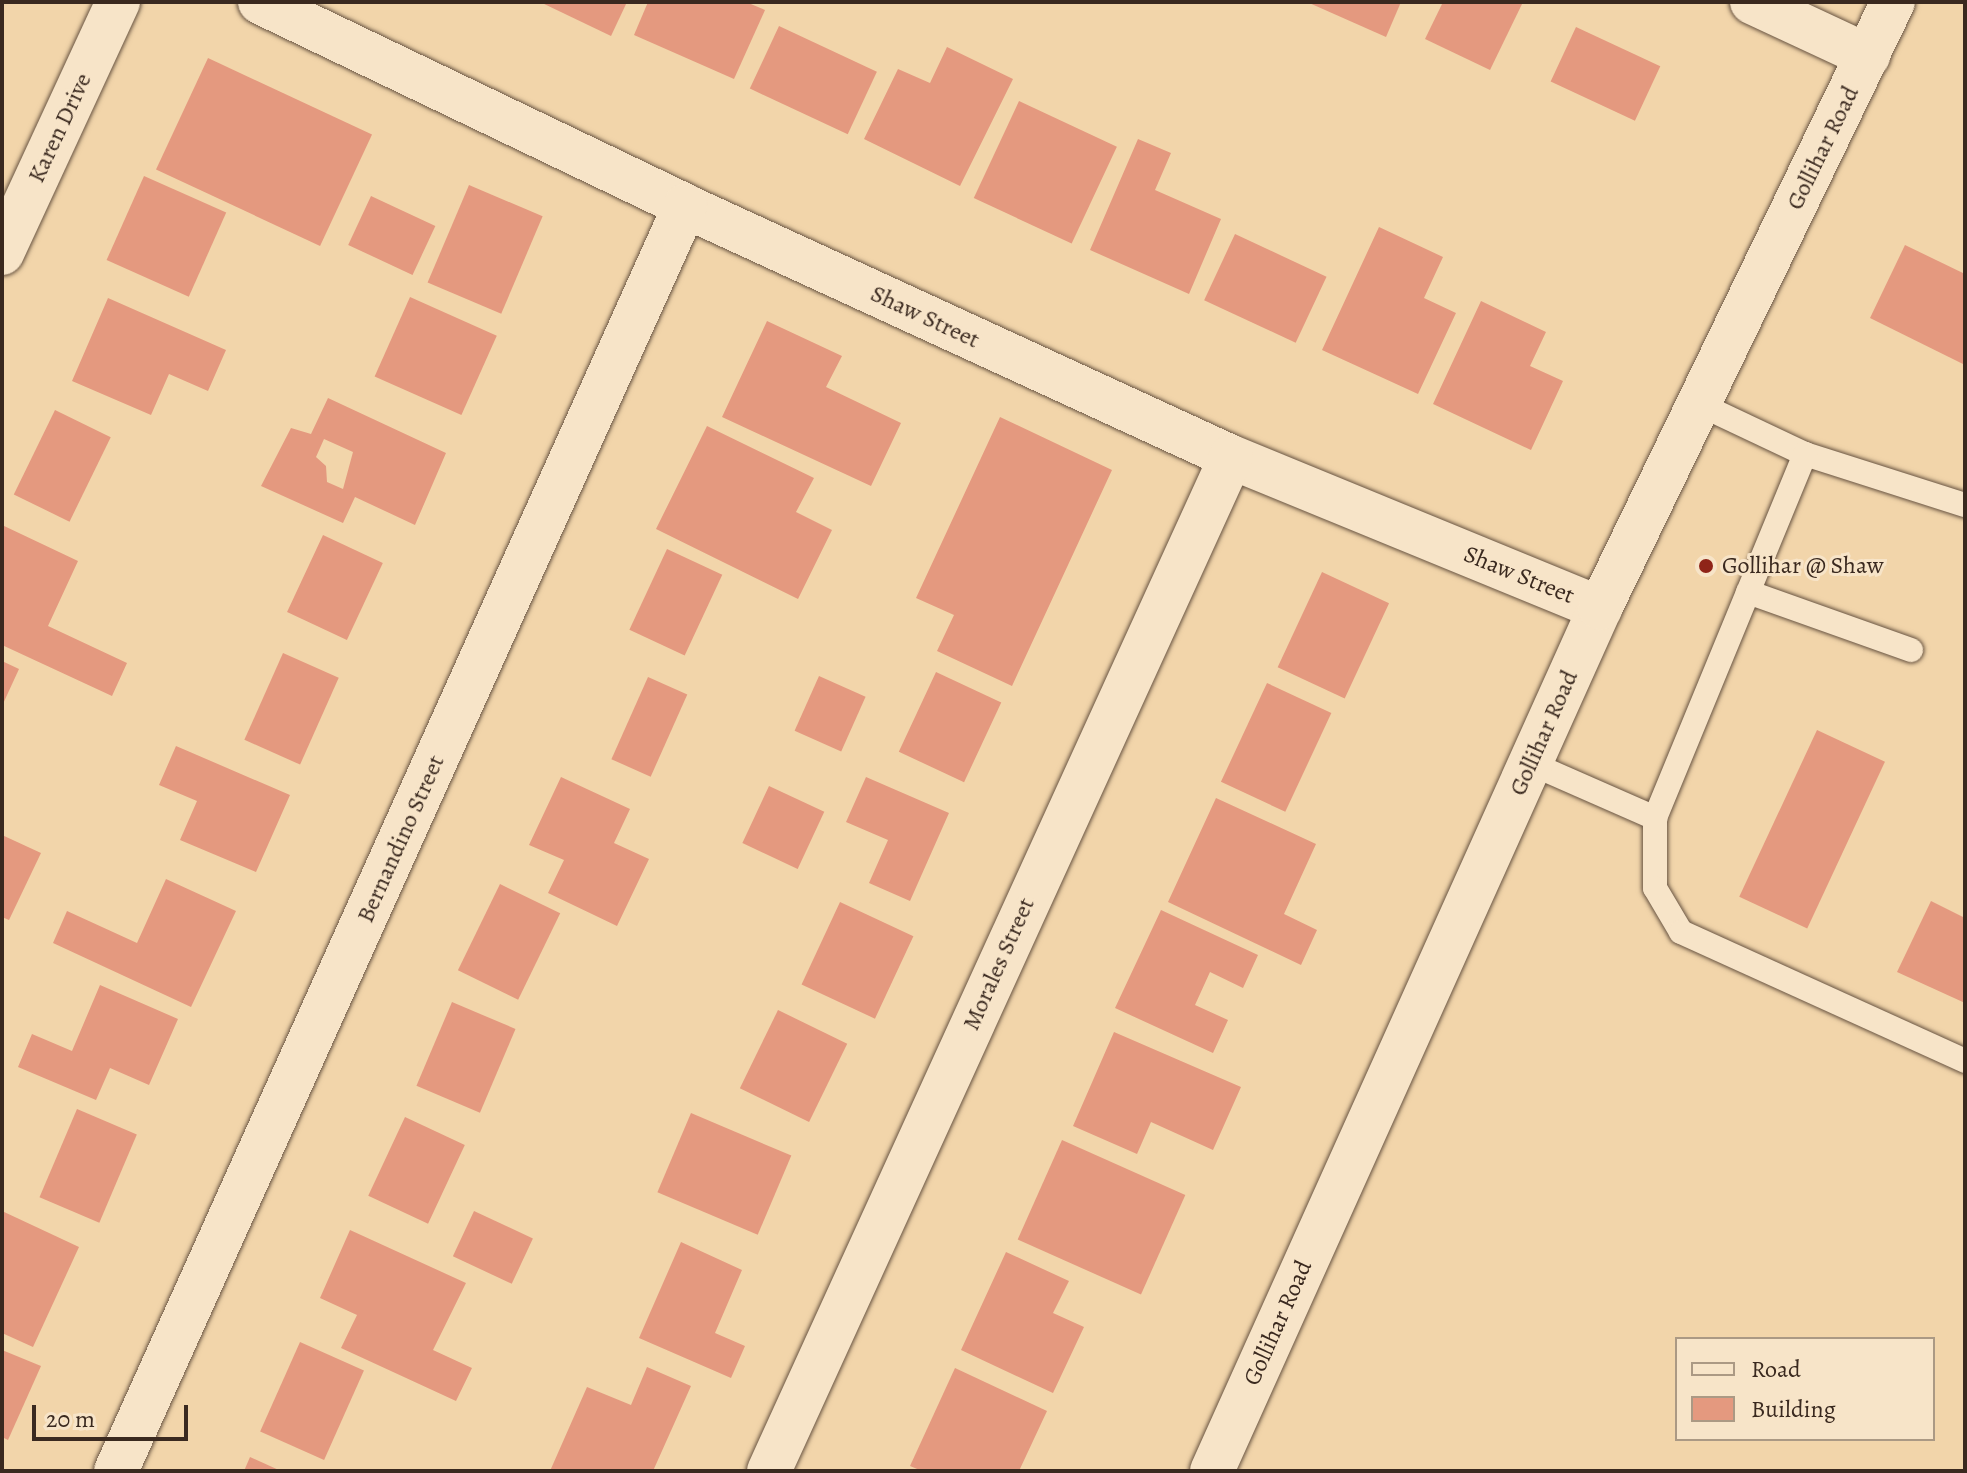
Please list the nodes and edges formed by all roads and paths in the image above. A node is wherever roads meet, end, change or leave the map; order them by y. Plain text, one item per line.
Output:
1 (118, 2) edge
2 (260, 2) edge
3 (1752, 2) edge
4 (1893, 2) edge
5 (1868, 56) junction
6 (685, 206) junction
7 (2, 253) edge
8 (1699, 404) junction
9 (1805, 454) junction
10 (1231, 457) junction
11 (1965, 505) edge
12 (1748, 592) junction
13 (1600, 608) junction
14 (1911, 650) dead end
15 (1530, 763) junction
16 (1655, 818) junction
17 (1965, 1061) edge
18 (116, 1471) edge
19 (769, 1471) edge
20 (1212, 1471) edge

1 - 7 street, Karen Drive
2 - 6 street, Shaw Street
3 - 5 street
4 - 5 street, Gollihar Road
5 - 8 street, Gollihar Road
6 - 10 street, Shaw Street
6 - 18 street, Bernandino Street
8 - 9 lane
8 - 13 street, Gollihar Road
9 - 11 lane
9 - 12 lane
10 - 13 street, Shaw Street
10 - 19 street, Morales Street
12 - 14 lane
12 - 16 lane
13 - 15 street, Gollihar Road
15 - 16 lane
15 - 20 street, Gollihar Road
16 - 17 lane

